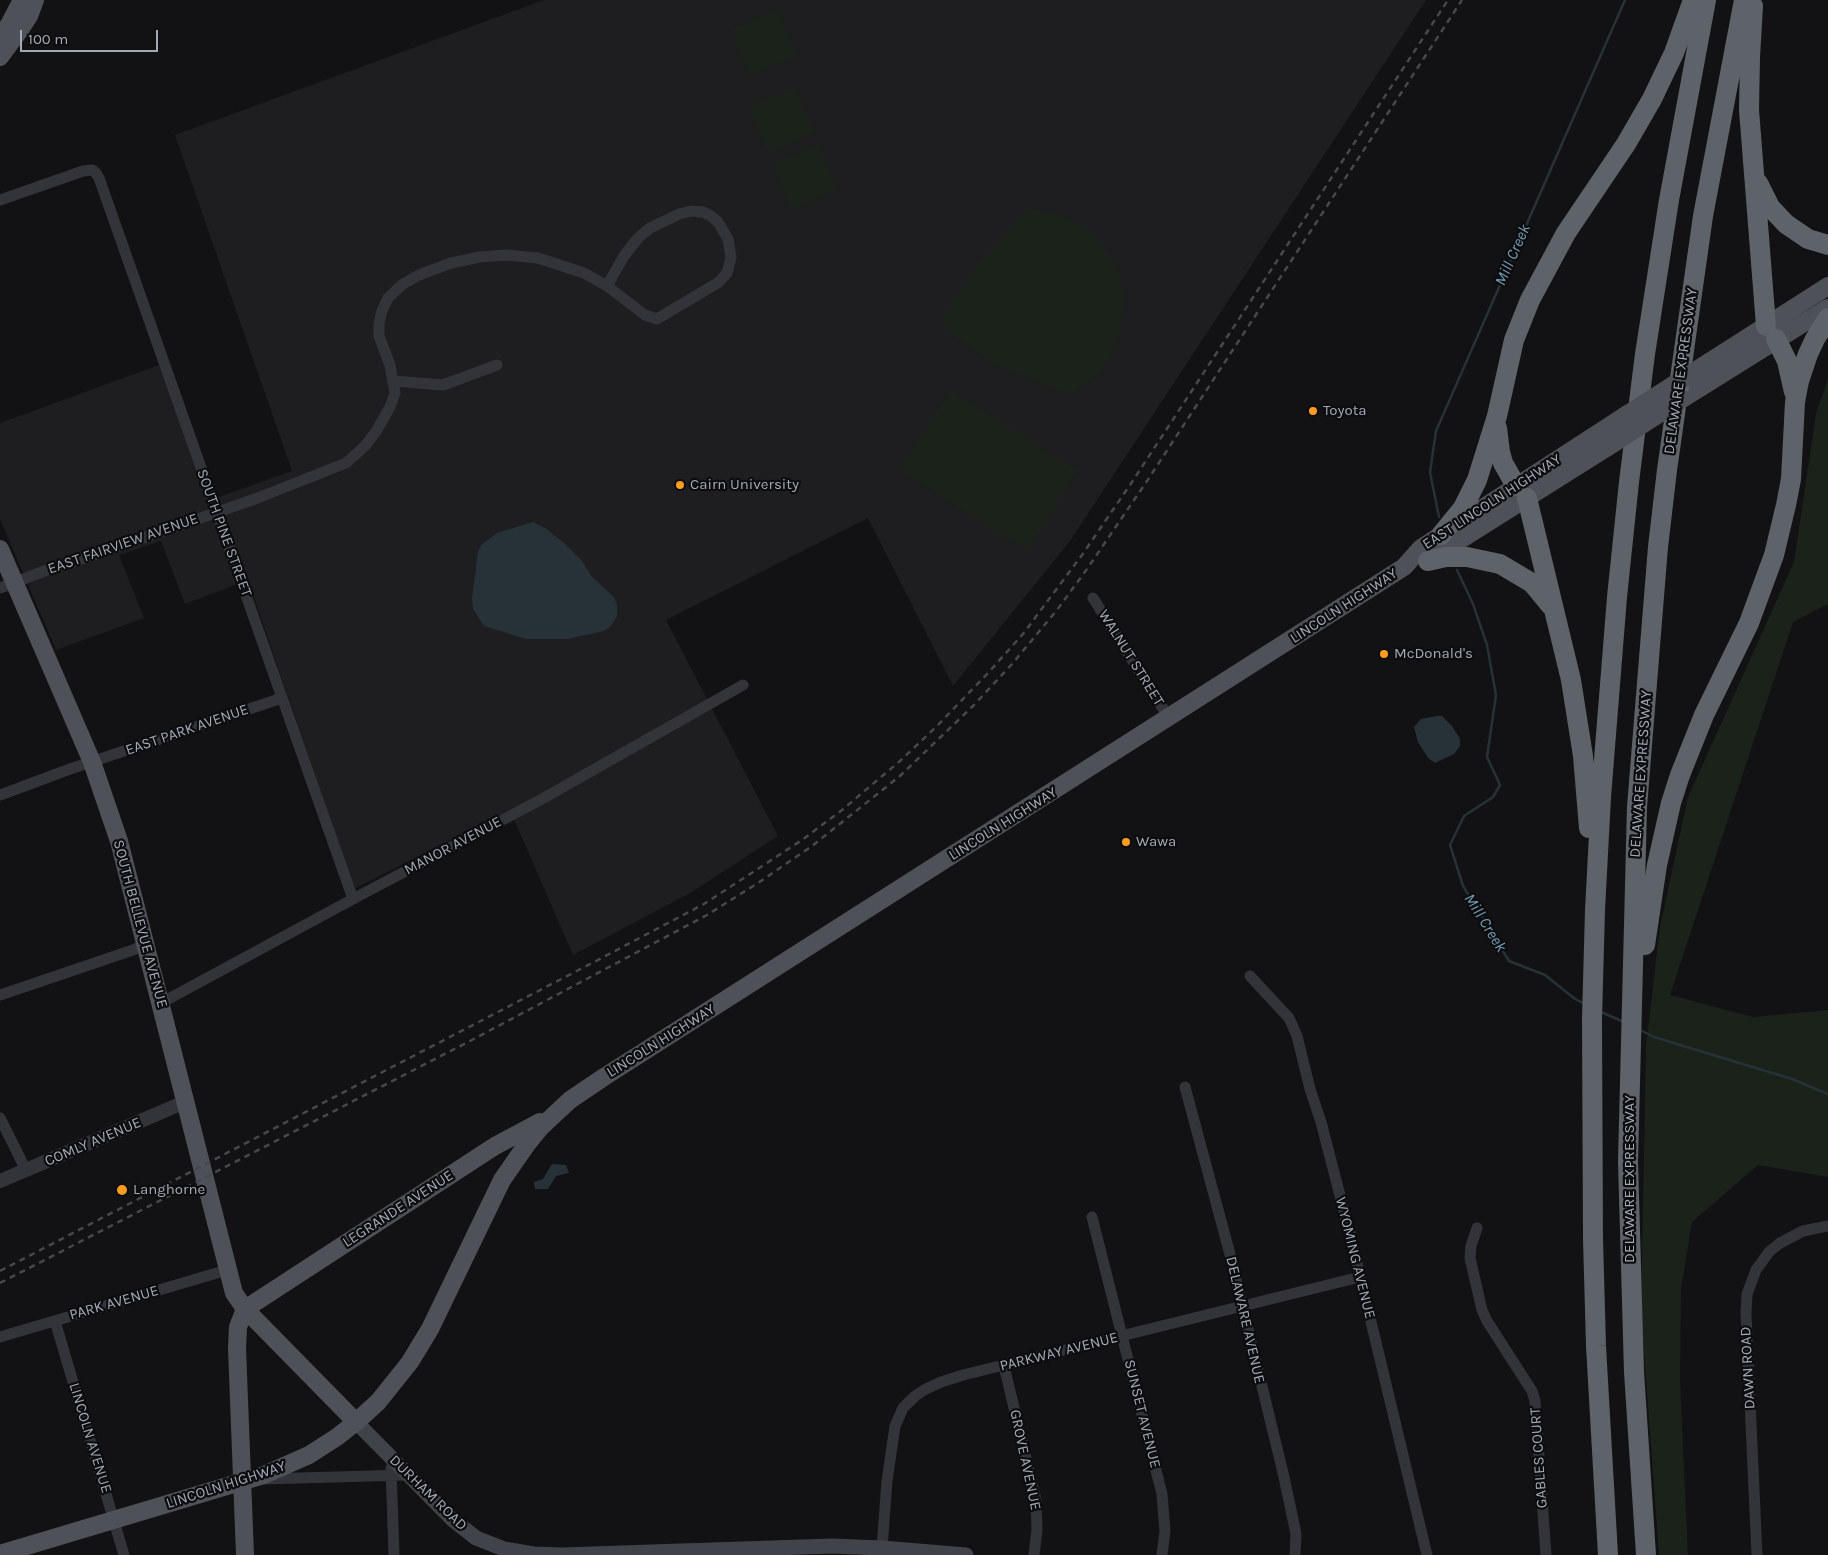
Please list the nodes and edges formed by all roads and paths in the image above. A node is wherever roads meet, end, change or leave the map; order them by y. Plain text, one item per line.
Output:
1 (22, 0) edge
2 (35, 0) edge
3 (1694, 0) edge
4 (1706, 0) edge
5 (1744, 0) edge
6 (1754, 0) edge
7 (0, 38) edge
8 (0, 57) edge
9 (1753, 169) junction
10 (0, 200) edge
11 (1828, 245) edge
12 (607, 286) junction
13 (1828, 286) edge
14 (1828, 308) edge
15 (1828, 318) edge
16 (1771, 333) junction
17 (497, 365) dead end
18 (394, 382) junction
19 (1795, 402) junction
20 (1497, 416) junction
21 (1521, 492) junction
22 (217, 512) junction
23 (1441, 535) junction
24 (0, 549) edge
25 (1428, 561) junction
26 (1404, 567) junction
27 (7, 585) edge
28 (1093, 598) dead end
29 (1556, 616) junction
30 (743, 685) dead end
31 (282, 698) junction
32 (1169, 718) junction
33 (92, 762) junction
34 (0, 795) edge
35 (353, 899) junction
36 (1595, 910) junction
37 (146, 944) junction
38 (1250, 976) dead end
39 (0, 995) edge
40 (161, 1003) junction
41 (1635, 1011) junction
42 (1185, 1087) dead end
43 (185, 1102) junction
44 (554, 1114) junction
45 (0, 1118) edge
46 (26, 1170) junction
47 (0, 1181) edge
48 (1092, 1217) dead end
49 (1828, 1226) edge
50 (1477, 1228) dead end
51 (227, 1270) junction
52 (1360, 1277) junction
53 (1242, 1306) junction
54 (245, 1309) junction
55 (55, 1321) junction
56 (1123, 1336) junction
57 (0, 1337) edge
58 (1004, 1366) junction
59 (356, 1422) junction
60 (391, 1458) junction
61 (392, 1475) junction
62 (407, 1475) junction
63 (247, 1481) junction
64 (114, 1520) junction
65 (882, 1548) junction
66 (658, 1553) edge
67 (0, 1554) edge
68 (124, 1555) edge
69 (245, 1555) edge
70 (394, 1555) edge
71 (966, 1555) edge
72 (1034, 1555) edge
73 (1162, 1555) edge
74 (1295, 1555) edge
75 (1427, 1555) edge
76 (1546, 1555) edge
77 (1608, 1555) edge
78 (1646, 1555) edge
79 (1757, 1555) edge

1 - 7 main road
2 - 8 main road
3 - 20 highway
4 - 36 highway
5 - 41 highway, DELAWARE EXPRESSWAY
6 - 9 highway
9 - 11 highway
9 - 16 highway
10 - 22 street, SOUTH PINE STREET
12 - 12 street, EAST FAIRVIEW AVENUE
12 - 18 street, EAST FAIRVIEW AVENUE
13 - 16 main road, EAST LINCOLN HIGHWAY
14 - 16 main road, EAST LINCOLN HIGHWAY
15 - 19 highway
16 - 19 highway
16 - 21 main road, EAST LINCOLN HIGHWAY, bridge
16 - 21 main road, EAST LINCOLN HIGHWAY, bridge
17 - 18 street
18 - 22 street, EAST FAIRVIEW AVENUE
19 - 41 highway
20 - 21 highway
20 - 23 highway
21 - 23 main road, EAST LINCOLN HIGHWAY
21 - 25 main road, EAST LINCOLN HIGHWAY
21 - 29 highway
22 - 27 street, EAST FAIRVIEW AVENUE
22 - 31 street, SOUTH PINE STREET
23 - 26 main road, EAST LINCOLN HIGHWAY
24 - 27 main road, SOUTH BELLEVUE AVENUE
25 - 26 main road, EAST LINCOLN HIGHWAY
25 - 29 highway
26 - 32 main road, LINCOLN HIGHWAY
27 - 33 main road, SOUTH BELLEVUE AVENUE
28 - 32 street, WALNUT STREET
29 - 36 highway
30 - 35 street, MANOR AVENUE
31 - 33 street, EAST PARK AVENUE
31 - 35 street, SOUTH PINE STREET
32 - 44 main road, LINCOLN HIGHWAY
33 - 34 street, EAST PARK AVENUE
33 - 37 main road, SOUTH BELLEVUE AVENUE
35 - 40 street, MANOR AVENUE
36 - 77 highway
37 - 39 street
37 - 40 main road, SOUTH BELLEVUE AVENUE
38 - 52 street, WYOMING AVENUE
40 - 43 main road, SOUTH BELLEVUE AVENUE
41 - 78 highway, DELAWARE EXPRESSWAY
42 - 53 street, DELAWARE AVENUE
43 - 46 street, COMLY AVENUE
43 - 51 main road, SOUTH BELLEVUE AVENUE
44 - 54 main road, LEGRANDE AVENUE
44 - 59 main road, LINCOLN HIGHWAY
45 - 46 street
46 - 47 street, COMLY AVENUE
48 - 56 street, SUNSET AVENUE
49 - 79 street, DAWN ROAD
50 - 76 street, GABLES COURT
51 - 54 main road, SOUTH BELLEVUE AVENUE
51 - 55 street, PARK AVENUE
52 - 53 street, PARKWAY AVENUE
52 - 75 street, WYOMING AVENUE
53 - 56 street, PARKWAY AVENUE
53 - 74 street, DELAWARE AVENUE
54 - 59 main road, DURHAM ROAD
54 - 63 main road
55 - 57 street, PARK AVENUE
55 - 64 street, LINCOLN AVENUE
56 - 58 street, PARKWAY AVENUE
56 - 73 street, SUNSET AVENUE
58 - 65 street, PARKWAY AVENUE
58 - 72 street, GROVE AVENUE
59 - 60 main road, DURHAM ROAD
59 - 63 main road, LINCOLN HIGHWAY
60 - 61 street
60 - 62 main road, DURHAM ROAD
61 - 62 street
61 - 63 street
61 - 70 street
62 - 66 main road, DURHAM ROAD
63 - 64 main road, LINCOLN HIGHWAY
63 - 69 main road
64 - 67 main road, LINCOLN HIGHWAY
64 - 68 street, LINCOLN AVENUE
65 - 66 main road, DURHAM ROAD
65 - 71 main road, DURHAM ROAD

